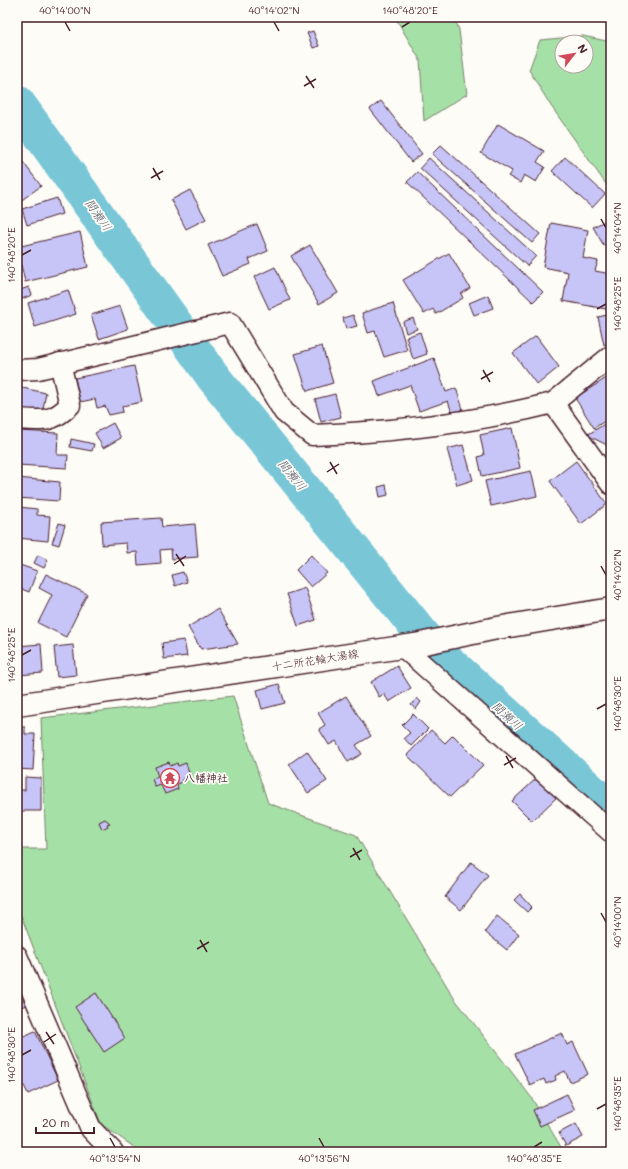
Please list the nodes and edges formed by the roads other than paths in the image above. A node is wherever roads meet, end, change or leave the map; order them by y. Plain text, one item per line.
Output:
1 (611, 356) edge
2 (60, 363) junction
3 (17, 370) edge
4 (553, 403) junction
5 (17, 419) edge
6 (611, 484) edge
7 (611, 609) edge
8 (409, 646) junction
9 (17, 705) edge
10 (611, 832) edge
11 (17, 956) edge
12 (113, 1152) edge

1 - 4 street
2 - 3 street
2 - 4 street
2 - 5 street
4 - 6 street
7 - 8 main road, 十二所花輪大湯線
8 - 9 main road, 十二所花輪大湯線
8 - 10 street
11 - 12 street

